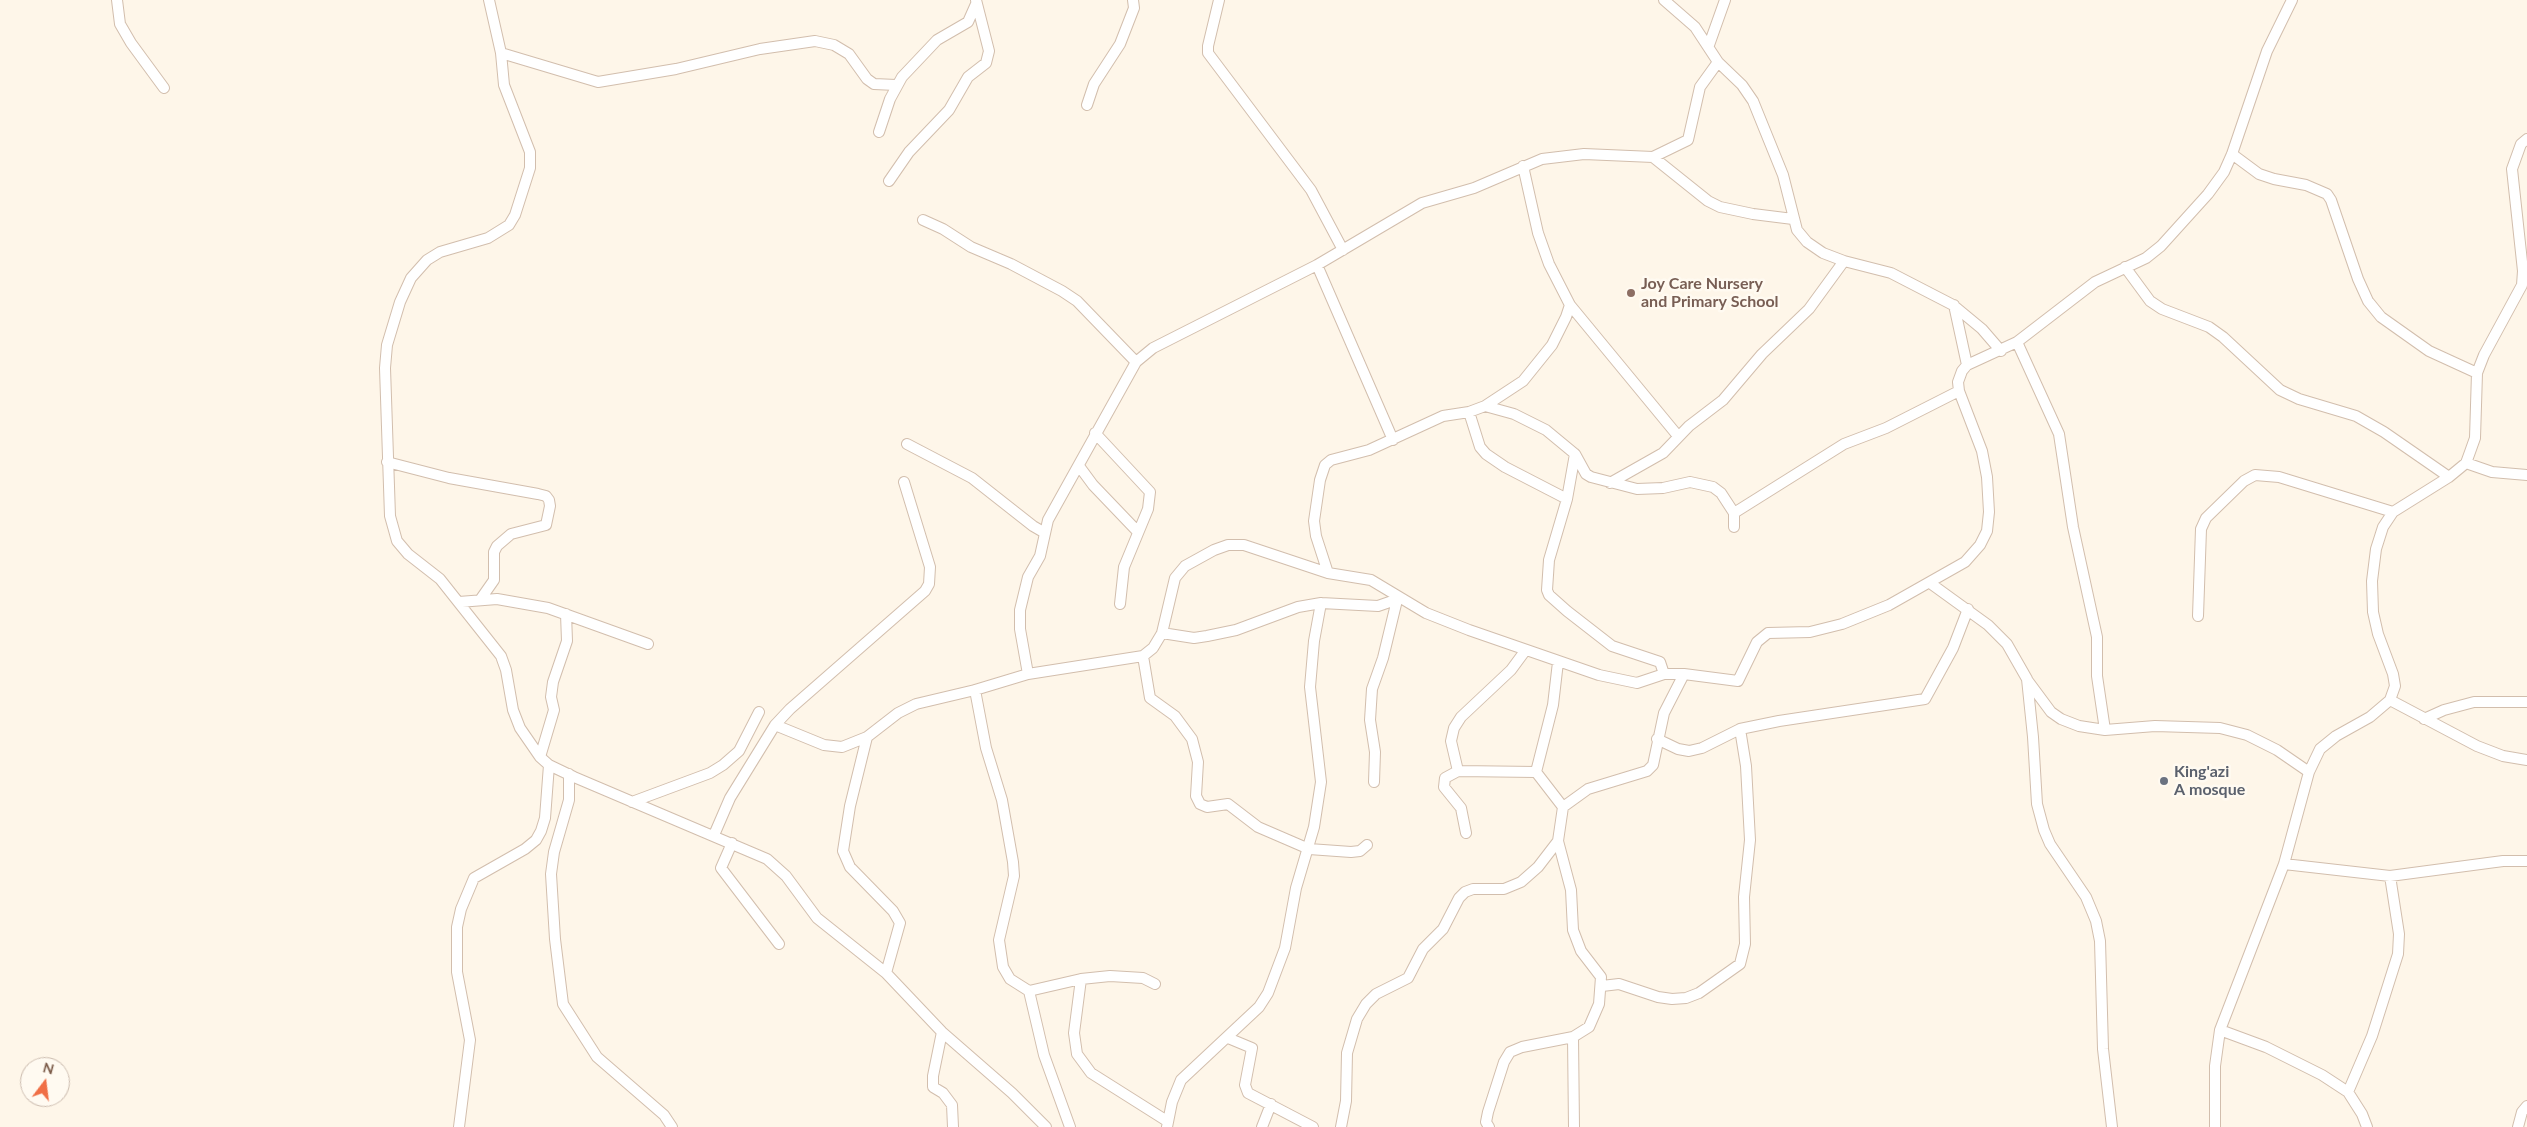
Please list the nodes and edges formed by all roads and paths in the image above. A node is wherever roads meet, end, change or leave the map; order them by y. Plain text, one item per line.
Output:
1 (117, 0) edge
2 (489, 0) edge
3 (1133, 0) edge
4 (1219, 0) edge
5 (1664, 0) edge
6 (1725, 0) edge
7 (2292, 0) edge
8 (976, 2) edge
9 (1709, 45) junction
10 (501, 52) junction
11 (1718, 62) junction
12 (896, 85) junction
13 (164, 88) dead end
14 (1087, 105) dead end
15 (879, 132) dead end
16 (2527, 139) edge
17 (2232, 154) junction
18 (1653, 157) junction
19 (1523, 166) junction
20 (889, 181) dead end
21 (1793, 219) junction
22 (923, 220) dead end
23 (1342, 250) junction
24 (1844, 261) junction
25 (1317, 265) junction
26 (2125, 268) junction
27 (1570, 305) junction
28 (1953, 305) junction
29 (2017, 342) junction
30 (2001, 351) junction
31 (1136, 362) junction
32 (1967, 365) junction
33 (2477, 373) junction
34 (1959, 391) junction
35 (1485, 406) junction
36 (1469, 412) junction
37 (1095, 433) junction
38 (1678, 436) junction
39 (1393, 440) junction
40 (907, 444) dead end
41 (1575, 454) junction
42 (387, 462) junction
43 (2466, 463) junction
44 (1079, 466) junction
45 (2527, 475) edge
46 (2449, 477) junction
47 (904, 482) dead end
48 (1610, 483) junction
49 (1567, 500) junction
50 (2393, 512) junction
51 (1734, 513) junction
52 (1734, 527) dead end
53 (1045, 532) junction
54 (1138, 532) junction
55 (1328, 573) junction
56 (1930, 583) junction
57 (1399, 599) junction
58 (480, 600) junction
59 (459, 602) junction
60 (1321, 603) junction
61 (1120, 604) dead end
62 (1968, 609) junction
63 (566, 614) junction
64 (2198, 616) dead end
65 (1162, 633) junction
66 (648, 644) dead end
67 (1525, 651) junction
68 (1143, 656) junction
69 (1558, 662) junction
70 (1028, 674) junction
71 (1664, 674) junction
72 (1684, 674) junction
73 (2026, 679) junction
74 (975, 690) junction
75 (2390, 700) junction
76 (2527, 702) edge
77 (760, 712) dead end
78 (2424, 719) junction
79 (775, 725) junction
80 (1740, 729) junction
81 (2105, 730) junction
82 (868, 737) junction
83 (1657, 739) junction
84 (540, 757) junction
85 (2527, 760) edge
86 (549, 765) junction
87 (1458, 772) junction
88 (1536, 772) junction
89 (2309, 772) junction
90 (569, 774) junction
91 (1374, 782) dead end
92 (632, 802) junction
93 (1563, 807) junction
94 (1466, 833) dead end
95 (714, 835) junction
96 (1558, 841) junction
97 (732, 843) junction
98 (1367, 845) dead end
99 (1309, 849) junction
100 (2527, 861) edge
101 (2284, 864) junction
102 (2390, 876) junction
103 (778, 944) dead end
104 (886, 973) junction
105 (1081, 979) junction
106 (1155, 984) dead end
107 (1602, 986) junction
108 (1029, 991) junction
109 (2220, 1030) junction
110 (942, 1032) junction
111 (1573, 1037) junction
112 (1228, 1038) junction
113 (2348, 1092) junction
114 (1270, 1104) junction
115 (2527, 1106) edge
116 (1167, 1124) edge
117 (459, 1127) edge
118 (672, 1127) edge
119 (953, 1127) edge
120 (1046, 1127) edge
121 (1070, 1127) edge
122 (1262, 1127) edge
123 (1313, 1127) edge
124 (1341, 1127) edge
125 (1489, 1127) edge
126 (1574, 1127) edge
127 (2112, 1127) edge
128 (2215, 1127) edge
129 (2367, 1127) edge
130 (2518, 1127) edge

1 - 13 street
2 - 10 street
3 - 14 street
4 - 23 street
5 - 9 street
6 - 9 street
7 - 17 street
8 - 12 street
8 - 20 street
9 - 11 street
10 - 12 street
10 - 42 street
11 - 18 street
11 - 21 street
12 - 15 street
16 - 33 street
17 - 26 street
17 - 33 street
18 - 19 street
18 - 21 street
19 - 23 street
19 - 27 street
21 - 24 street
22 - 31 street
23 - 25 street
24 - 28 street
24 - 38 street
25 - 31 street
25 - 39 street
26 - 29 street
26 - 46 street
27 - 35 street
27 - 38 street
28 - 30 street
28 - 32 street
29 - 30 street
29 - 81 street
30 - 32 street
31 - 37 street
32 - 34 street
33 - 43 street
34 - 51 street
34 - 56 street
35 - 36 street
35 - 41 street
36 - 39 street
36 - 49 street
37 - 44 street
37 - 54 street
38 - 48 street
39 - 55 street
40 - 53 street
41 - 48 street
41 - 49 street
42 - 58 street
42 - 59 street
43 - 45 street
43 - 46 street
44 - 53 street
44 - 54 street
46 - 50 street
47 - 79 street
48 - 51 street
49 - 71 street
50 - 64 street
50 - 75 street
51 - 52 street
53 - 70 street
54 - 61 street
55 - 57 street
55 - 65 street
56 - 62 street
56 - 72 street
57 - 60 street
57 - 67 street
57 - 91 street
58 - 59 street
58 - 63 street
59 - 84 street
60 - 65 street
60 - 99 street
62 - 73 street
62 - 80 street
63 - 66 street
63 - 84 street
65 - 68 street
67 - 69 street
67 - 87 street
68 - 70 street
68 - 99 street
69 - 71 street
69 - 88 street
70 - 74 street
71 - 72 street
72 - 83 street
73 - 81 street
73 - 127 street
74 - 82 street
74 - 108 street
75 - 78 street
75 - 89 street
76 - 78 street
77 - 92 street
78 - 85 street
79 - 82 street
79 - 95 street
80 - 83 street
80 - 107 street
81 - 89 street
82 - 104 street
83 - 93 street
84 - 86 street
86 - 90 street
86 - 117 street
87 - 88 street
87 - 94 street
88 - 93 street
89 - 101 street
90 - 92 street
90 - 118 street
92 - 95 street
93 - 96 street
95 - 97 street
96 - 107 street
96 - 124 street
97 - 103 street
97 - 104 street
98 - 99 street
99 - 112 street
100 - 102 street
101 - 102 street
101 - 109 street
102 - 113 street
104 - 110 street
105 - 106 street
105 - 108 street
105 - 116 street
107 - 111 street
108 - 121 street
109 - 113 street
109 - 128 street
110 - 119 street
110 - 120 street
111 - 125 street
111 - 126 street
112 - 114 street
112 - 116 street
113 - 129 street
114 - 122 street
114 - 123 street
115 - 130 street

